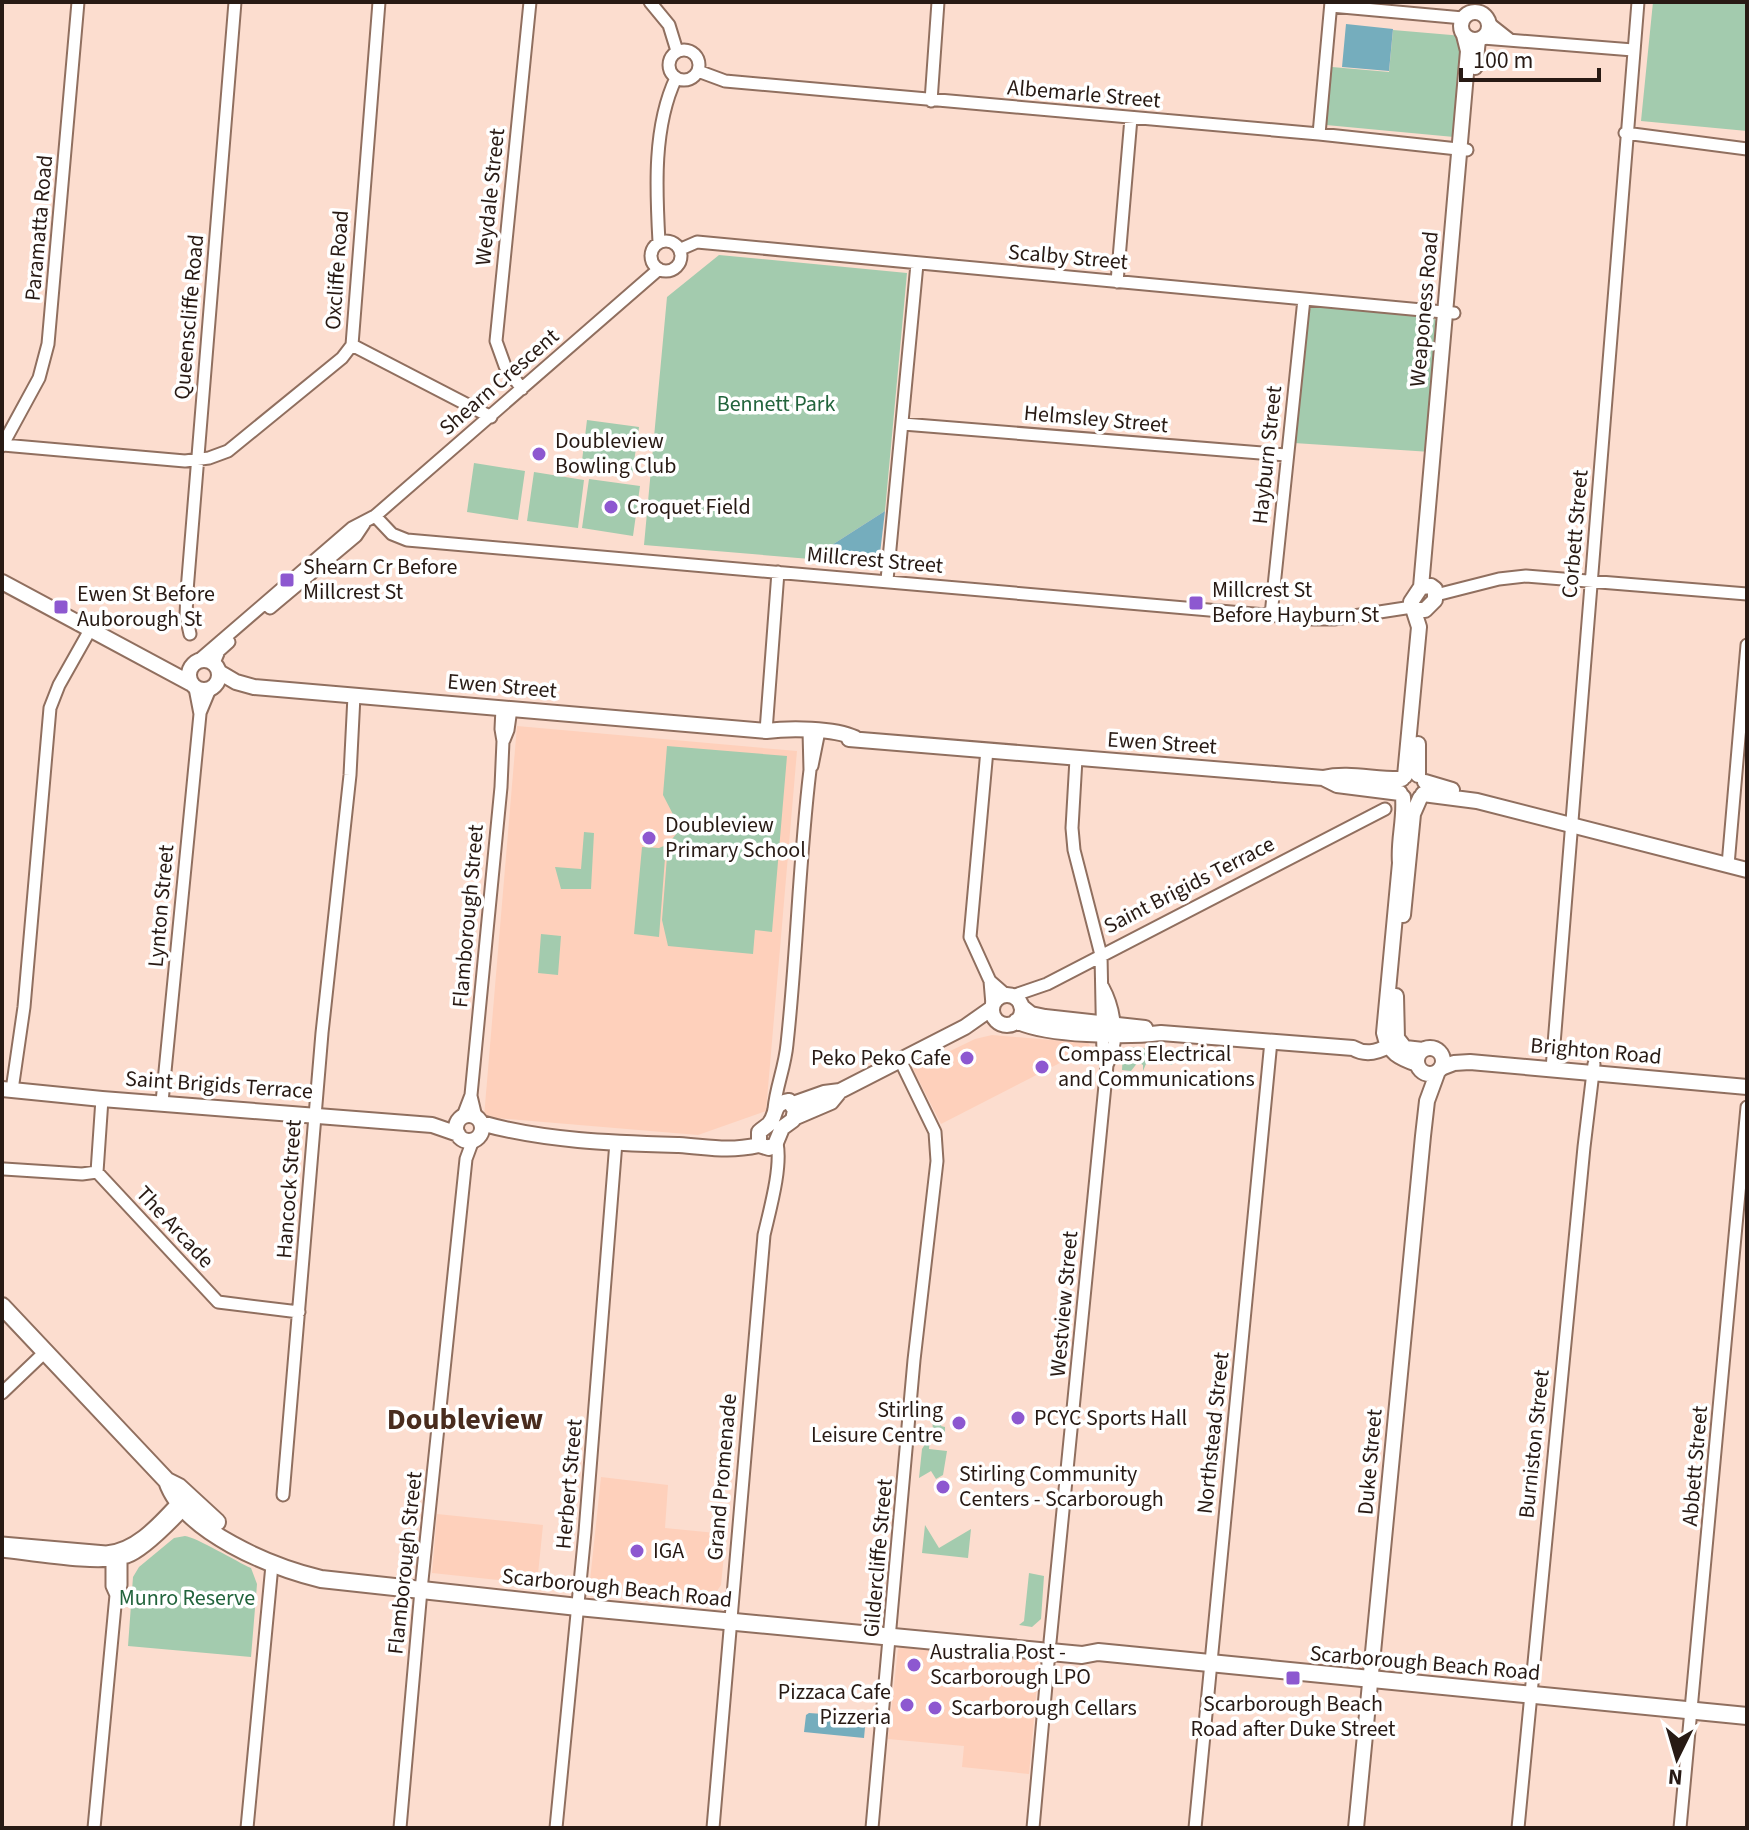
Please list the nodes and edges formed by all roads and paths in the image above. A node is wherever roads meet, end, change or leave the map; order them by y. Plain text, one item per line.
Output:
1 (78, 2) edge
2 (235, 2) edge
3 (379, 2) edge
4 (530, 2) edge
5 (650, 2) edge
6 (938, 2) edge
7 (1638, 2) edge
8 (1331, 4) edge
9 (1486, 14) edge
10 (1470, 25) edge
11 (1509, 39) junction
12 (1633, 50) junction
13 (677, 51) junction
14 (698, 71) junction
15 (676, 78) junction
16 (931, 101) junction
17 (1131, 118) junction
18 (1625, 133) junction
19 (1319, 134) junction
20 (1464, 149) junction
21 (1747, 149) edge
22 (659, 242) junction
23 (681, 249) junction
24 (917, 264) junction
25 (659, 269) junction
26 (1117, 282) junction
27 (1304, 299) junction
28 (1450, 313) junction
29 (352, 345) junction
30 (522, 389) junction
31 (491, 417) junction
32 (903, 424) junction
33 (2, 445) edge
34 (1286, 455) junction
35 (197, 460) junction
36 (375, 516) junction
37 (778, 572) junction
38 (887, 580) junction
39 (1591, 580) junction
40 (2, 582) edge
41 (1747, 594) edge
42 (1422, 599) junction
43 (1271, 615) junction
44 (90, 630) junction
45 (190, 634) dead end
46 (1747, 645) edge
47 (204, 676) junction
48 (354, 696) junction
49 (506, 709) junction
50 (766, 731) junction
51 (814, 735) junction
52 (987, 750) junction
53 (1076, 759) junction
54 (1412, 787) junction
55 (1385, 809) dead end
56 (1571, 826) junction
57 (1728, 865) junction
58 (1747, 870) edge
59 (1101, 955) junction
60 (990, 981) junction
61 (1013, 999) junction
62 (992, 1006) junction
63 (1016, 1021) junction
64 (998, 1022) junction
65 (965, 1027) junction
66 (1110, 1029) junction
67 (1271, 1041) junction
68 (1390, 1041) junction
69 (900, 1060) junction
70 (1421, 1062) junction
71 (1440, 1064) junction
72 (1552, 1065) junction
73 (1594, 1069) junction
74 (781, 1078) junction
75 (1747, 1078) edge
76 (1747, 1087) edge
77 (7, 1089) edge
78 (102, 1099) junction
79 (1427, 1101) junction
80 (162, 1102) junction
81 (1747, 1107) edge
82 (792, 1108) junction
83 (774, 1109) junction
84 (315, 1114) junction
85 (469, 1128) junction
86 (762, 1128) junction
87 (616, 1142) junction
88 (767, 1145) junction
89 (697, 1146) junction
90 (4, 1169) edge
91 (97, 1172) junction
92 (2, 1306) edge
93 (299, 1312) junction
94 (45, 1352) junction
95 (2, 1393) edge
96 (283, 1495) dead end
97 (185, 1501) junction
98 (2, 1543) edge
99 (2, 1551) edge
100 (117, 1555) junction
101 (272, 1565) junction
102 (421, 1586) junction
103 (578, 1602) junction
104 (731, 1617) junction
105 (892, 1632) junction
106 (1050, 1647) junction
107 (1210, 1665) junction
108 (1371, 1680) junction
109 (1530, 1695) junction
110 (1692, 1710) junction
111 (1747, 1716) edge
112 (94, 1828) edge
113 (247, 1828) edge
114 (400, 1828) edge
115 (556, 1828) edge
116 (713, 1828) edge
117 (872, 1828) edge
118 (1033, 1828) edge
119 (1195, 1828) edge
120 (1356, 1828) edge
121 (1518, 1828) edge
122 (1680, 1828) edge

1 - 33 street, Paramatta Road
2 - 35 street, Queenscliffe Road
3 - 29 street, Oxcliffe Road
4 - 30 street, Weydale Street
5 - 13 street
6 - 16 street
7 - 12 street, Corbett Street
8 - 10 street
8 - 19 street
9 - 10 main road
9 - 10 main road, Weaponess Road
9 - 11 street
10 - 11 street
10 - 20 main road, Weaponess Road
11 - 12 street
12 - 18 street, Corbett Street
13 - 14 street, Albemarle Street
13 - 15 street
14 - 15 street
14 - 16 street, Albemarle Street
15 - 22 street
16 - 17 street, Albemarle Street
17 - 19 street, Albemarle Street
17 - 26 street
18 - 21 street
18 - 39 street, Corbett Street
19 - 20 street, Albemarle Street
20 - 28 main road, Weaponess Road
22 - 23 street, Scalby Street
22 - 25 street
23 - 24 street, Scalby Street
23 - 25 street
24 - 26 street, Scalby Street
24 - 32 street
25 - 30 street, Shearn Crescent
26 - 27 street, Scalby Street
27 - 28 street, Scalby Street
27 - 34 street, Hayburn Street
28 - 42 main road, Weaponess Road
29 - 31 street
29 - 35 street, Oxcliffe Road
30 - 31 street, Shearn Crescent
31 - 36 street, Shearn Crescent
32 - 34 street, Helmsley Street
32 - 38 street
33 - 35 street
34 - 43 street, Hayburn Street
35 - 45 street, Queenscliffe Road
36 - 37 street, Millcrest Street
36 - 47 street, Shearn Crescent
37 - 38 street, Millcrest Street
37 - 50 street
38 - 43 street, Millcrest Street
39 - 41 street, Millcrest Street
39 - 42 street, Millcrest Street
39 - 56 street, Corbett Street
40 - 44 main road
42 - 43 street, Millcrest Street
42 - 54 main road, Weaponess Road
44 - 47 main road
44 - 77 street
46 - 57 street
47 - 48 main road, Ewen Street
47 - 80 street, Lynton Street
48 - 49 main road, Ewen Street
48 - 84 street, Hancock Street
49 - 50 main road, Ewen Street
49 - 85 street, Flamborough Street
50 - 51 main road, Ewen Street
51 - 52 main road, Ewen Street
51 - 74 street
52 - 53 main road, Ewen Street
52 - 60 street
53 - 54 main road, Ewen Street
53 - 59 street, Westview Street
54 - 56 main road, Ewen Street
54 - 68 main road, Weaponess Road
55 - 59 street, Saint Brigids Terrace
56 - 57 main road, Ewen Street
56 - 72 street, Corbett Street
57 - 58 main road, Ewen Street
59 - 61 street, Saint Brigids Terrace
59 - 66 street, Westview Street
60 - 61 street
60 - 62 street
61 - 62 main road
61 - 63 main road
61 - 66 main road
62 - 64 main road
62 - 65 main road
63 - 64 main road
63 - 66 main road
64 - 65 main road
65 - 69 main road
66 - 67 main road
66 - 106 street, Westview Street
67 - 68 main road
67 - 107 street, Northstead Street
68 - 70 main road
69 - 82 main road
69 - 105 street, Gildercliffe Street
70 - 71 main road
70 - 71 main road
70 - 79 main road, Duke Street
71 - 72 main road, Brighton Road
71 - 79 main road, Duke Street
72 - 73 main road, Brighton Road
73 - 75 main road, Brighton Road
73 - 76 main road, Brighton Road
73 - 109 street, Burniston Street
74 - 82 street
74 - 83 street
77 - 78 main road, Saint Brigids Terrace
78 - 80 main road, Saint Brigids Terrace
78 - 91 street
79 - 108 main road, Duke Street
80 - 84 main road, Saint Brigids Terrace
81 - 110 street, Abbett Street
82 - 83 main road
82 - 88 main road
83 - 86 main road
84 - 85 main road, Saint Brigids Terrace
84 - 93 street, Hancock Street
85 - 87 main road, Saint Brigids Terrace
85 - 102 street, Flamborough Street
86 - 88 main road
86 - 89 main road, Saint Brigids Terrace
87 - 89 main road, Saint Brigids Terrace
87 - 103 street, Herbert Street
88 - 89 main road, Saint Brigids Terrace
88 - 104 street, Grand Promenade
90 - 91 street
91 - 93 street, The Arcade
92 - 94 main road, Scarborough Beach Road
93 - 96 street, Hancock Street
94 - 95 street
94 - 97 main road, Scarborough Beach Road
97 - 100 street
97 - 101 main road, Scarborough Beach Road
97 - 102 main road, Scarborough Beach Road
98 - 100 street
99 - 100 street
100 - 112 street
101 - 102 main road, Scarborough Beach Road
101 - 113 street
102 - 103 main road, Scarborough Beach Road
102 - 114 street, Flamborough Street
103 - 104 main road, Scarborough Beach Road
103 - 115 street, Herbert Street
104 - 105 main road, Scarborough Beach Road
104 - 116 street, Grand Promenade
105 - 106 main road, Scarborough Beach Road
105 - 117 street, Gildercliffe Street
106 - 107 main road, Scarborough Beach Road
106 - 118 street, Westview Street
107 - 108 main road, Scarborough Beach Road
107 - 119 street, Northstead Street
108 - 109 main road, Scarborough Beach Road
108 - 120 main road, Duke Street
109 - 110 main road, Scarborough Beach Road
109 - 121 street, Burniston Street
110 - 111 main road, Scarborough Beach Road
110 - 122 street, Abbett Street

